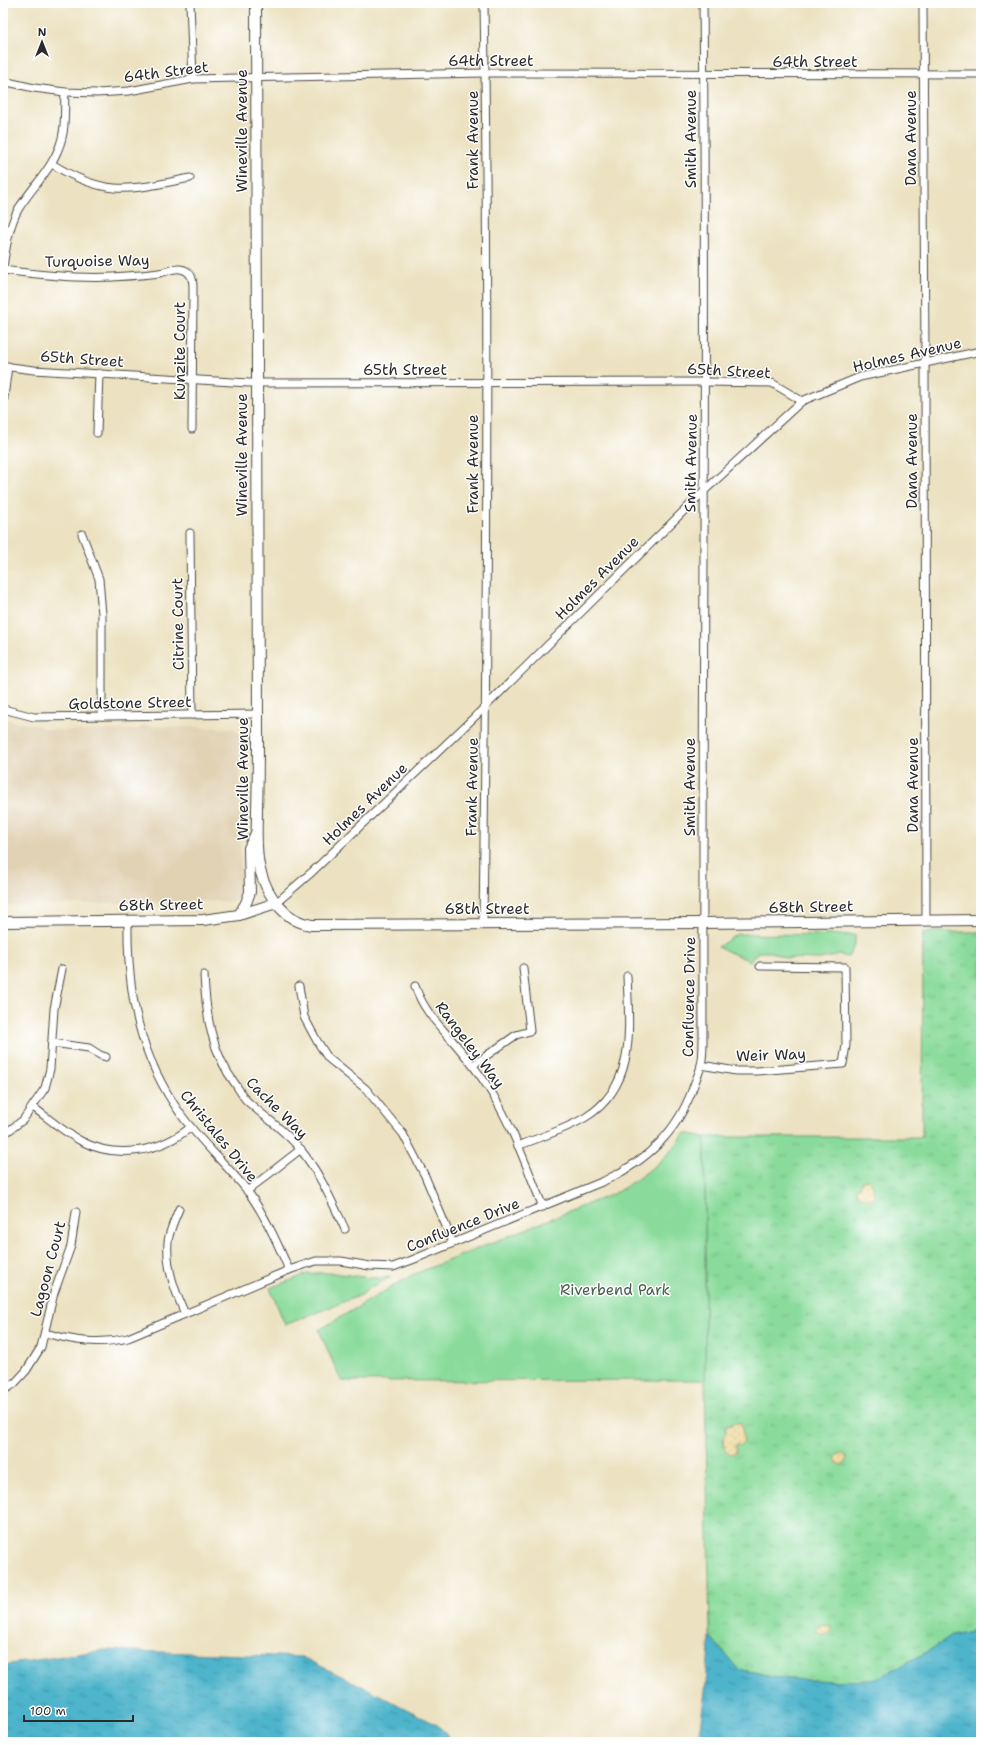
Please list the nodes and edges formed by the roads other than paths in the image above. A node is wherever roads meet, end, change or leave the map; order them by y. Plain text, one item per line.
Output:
1 (190, 3) edge
2 (256, 3) edge
3 (484, 3) edge
4 (703, 3) edge
5 (923, 3) edge
6 (485, 73) junction
7 (704, 74) junction
8 (981, 74) edge
9 (923, 75) junction
10 (256, 78) junction
11 (193, 79) junction
12 (3, 81) edge
13 (64, 92) junction
14 (52, 164) junction
15 (190, 178) dead end
16 (3, 268) edge
17 (190, 274) joint
18 (981, 351) edge
19 (925, 362) junction
20 (5, 366) edge
21 (99, 374) junction
22 (192, 380) junction
23 (487, 382) junction
24 (705, 382) junction
25 (257, 383) junction
26 (802, 401) junction
27 (3, 405) edge
28 (192, 429) dead end
29 (97, 433) dead end
30 (703, 492) junction
31 (190, 533) dead end
32 (82, 534) dead end
33 (486, 706) junction
34 (3, 709) edge
35 (258, 714) junction
36 (192, 715) junction
37 (102, 716) junction
38 (257, 830) junction
39 (276, 903) junction
40 (239, 915) junction
41 (926, 920) junction
42 (981, 920) edge
43 (128, 921) junction
44 (3, 922) edge
45 (703, 923) junction
46 (483, 924) junction
47 (760, 966) dead end
48 (523, 968) dead end
49 (62, 970) dead end
50 (204, 975) dead end
51 (627, 976) dead end
52 (299, 986) dead end
53 (415, 986) dead end
54 (52, 1043) junction
55 (106, 1057) dead end
56 (473, 1065) junction
57 (701, 1065) junction
58 (33, 1107) junction
59 (191, 1127) junction
60 (3, 1135) edge
61 (518, 1146) junction
62 (301, 1149) junction
63 (247, 1191) junction
64 (543, 1207) junction
65 (179, 1209) dead end
66 (76, 1212) dead end
67 (346, 1229) dead end
68 (453, 1243) junction
69 (289, 1270) junction
70 (185, 1314) junction
71 (45, 1333) junction
72 (3, 1391) edge

1 - 11 street
2 - 10 street, Wineville Avenue
3 - 6 street, Frank Avenue
4 - 7 street, Smith Avenue
5 - 9 street, Dana Avenue
6 - 7 street, 64th Street
6 - 10 street, 64th Street
6 - 23 street, Frank Avenue
7 - 9 street, 64th Street
7 - 24 street, Smith Avenue
8 - 9 street, 64th Street
9 - 19 street, Dana Avenue
10 - 11 street, 64th Street
10 - 25 street, Wineville Avenue
11 - 13 street, 64th Street
12 - 13 street, 64th Street
13 - 14 street
14 - 15 street
14 - 16 street
16 - 17 street, Turquoise Way
17 - 22 street, Kunzite Court
18 - 19 street, Holmes Avenue
19 - 26 street, Holmes Avenue
19 - 41 street, Dana Avenue
20 - 21 street, 65th Street
20 - 27 street
21 - 22 street, 65th Street
21 - 29 street
22 - 25 street, 65th Street
22 - 28 street, Kunzite Court
23 - 24 street, 65th Street
23 - 25 street, 65th Street
23 - 33 street, Frank Avenue
24 - 26 street, 65th Street
24 - 30 street, Smith Avenue
25 - 35 street, Wineville Avenue
26 - 30 street, Holmes Avenue
30 - 33 street, Holmes Avenue
30 - 45 street, Smith Avenue
31 - 36 street, Citrine Court
32 - 37 street
33 - 39 street, Holmes Avenue
33 - 46 street, Frank Avenue
34 - 37 street, Goldstone Street
35 - 36 street, Goldstone Street
35 - 38 street, Wineville Avenue
36 - 37 street, Goldstone Street
38 - 39 street, Wineville Avenue
38 - 40 street
39 - 40 street, 68th Street
39 - 46 street, 68th Street
40 - 43 street, 68th Street
41 - 42 street, 68th Street
41 - 45 street, 68th Street
43 - 44 street, 68th Street
43 - 59 street, Christales Drive
45 - 46 street, 68th Street
45 - 57 street, Confluence Drive
47 - 57 street, Weir Way
48 - 56 street
49 - 54 street
50 - 62 street, Cache Way
51 - 61 street
52 - 68 street
53 - 56 street, Rangeley Way
54 - 55 street
54 - 58 street
56 - 61 street, Rangeley Way
57 - 64 street, Confluence Drive
58 - 59 street
58 - 60 street
59 - 63 street, Christales Drive
61 - 64 street, Rangeley Way
62 - 63 street
62 - 67 street, Cache Way
63 - 69 street, Christales Drive
64 - 68 street, Confluence Drive
65 - 70 street
66 - 71 street, Lagoon Court
68 - 69 street, Confluence Drive
69 - 70 street, Confluence Drive
70 - 71 street, Confluence Drive
71 - 72 street, Lagoon Court

